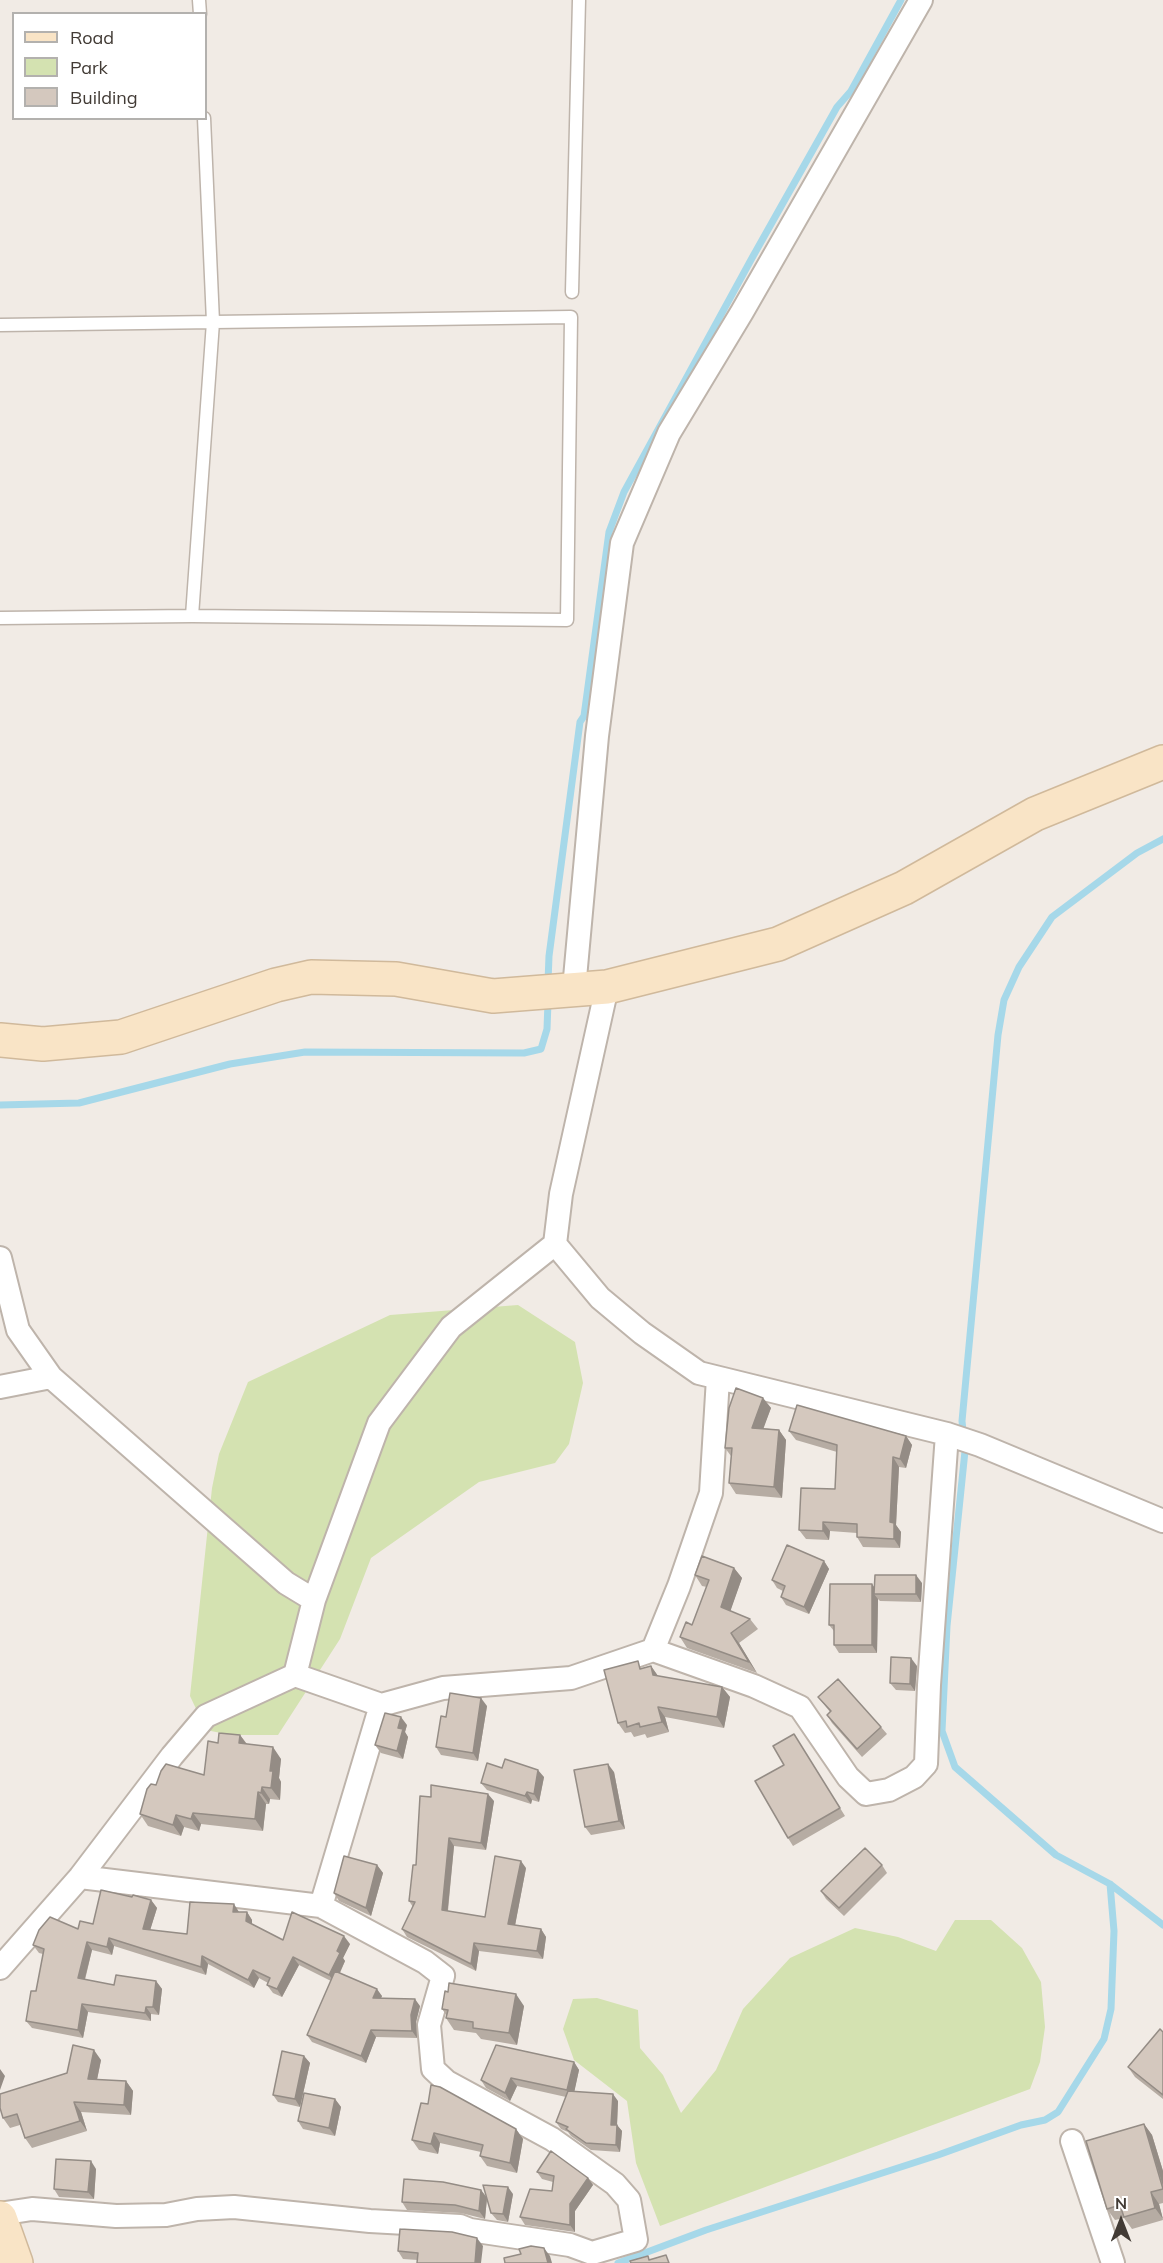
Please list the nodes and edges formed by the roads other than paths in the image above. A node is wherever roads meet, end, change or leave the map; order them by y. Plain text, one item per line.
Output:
1 (579, 0) edge
2 (921, 0) edge
3 (204, 120) edge
4 (572, 292) dead end
5 (213, 322) junction
6 (0, 325) edge
7 (192, 616) junction
8 (0, 618) edge
9 (1163, 762) edge
10 (607, 987) junction
11 (574, 989) junction
12 (0, 1040) edge
13 (555, 1244) junction
14 (0, 1258) edge
15 (51, 1377) junction
16 (718, 1378) junction
17 (0, 1387) edge
18 (947, 1434) junction
19 (1163, 1521) edge
20 (314, 1600) junction
21 (653, 1650) junction
22 (295, 1675) junction
23 (381, 1705) junction
24 (80, 1877) junction
25 (321, 1906) junction
26 (0, 1968) edge
27 (1072, 2141) dead end
28 (0, 2216) edge
29 (16, 2263) edge
30 (1113, 2263) edge

1 - 4 lane
2 - 11 street
3 - 5 lane
5 - 6 lane
5 - 7 lane
5 - 7 lane
7 - 8 lane
9 - 10 street
10 - 11 street
10 - 13 street
11 - 12 street
13 - 16 street
13 - 20 street
14 - 15 street
15 - 17 street
15 - 20 street
16 - 18 street
16 - 21 street
18 - 19 street
18 - 21 street
20 - 22 street
21 - 23 street
22 - 23 street
22 - 24 street
23 - 25 street
24 - 25 street
24 - 26 street
25 - 28 street
27 - 30 street
28 - 29 street

